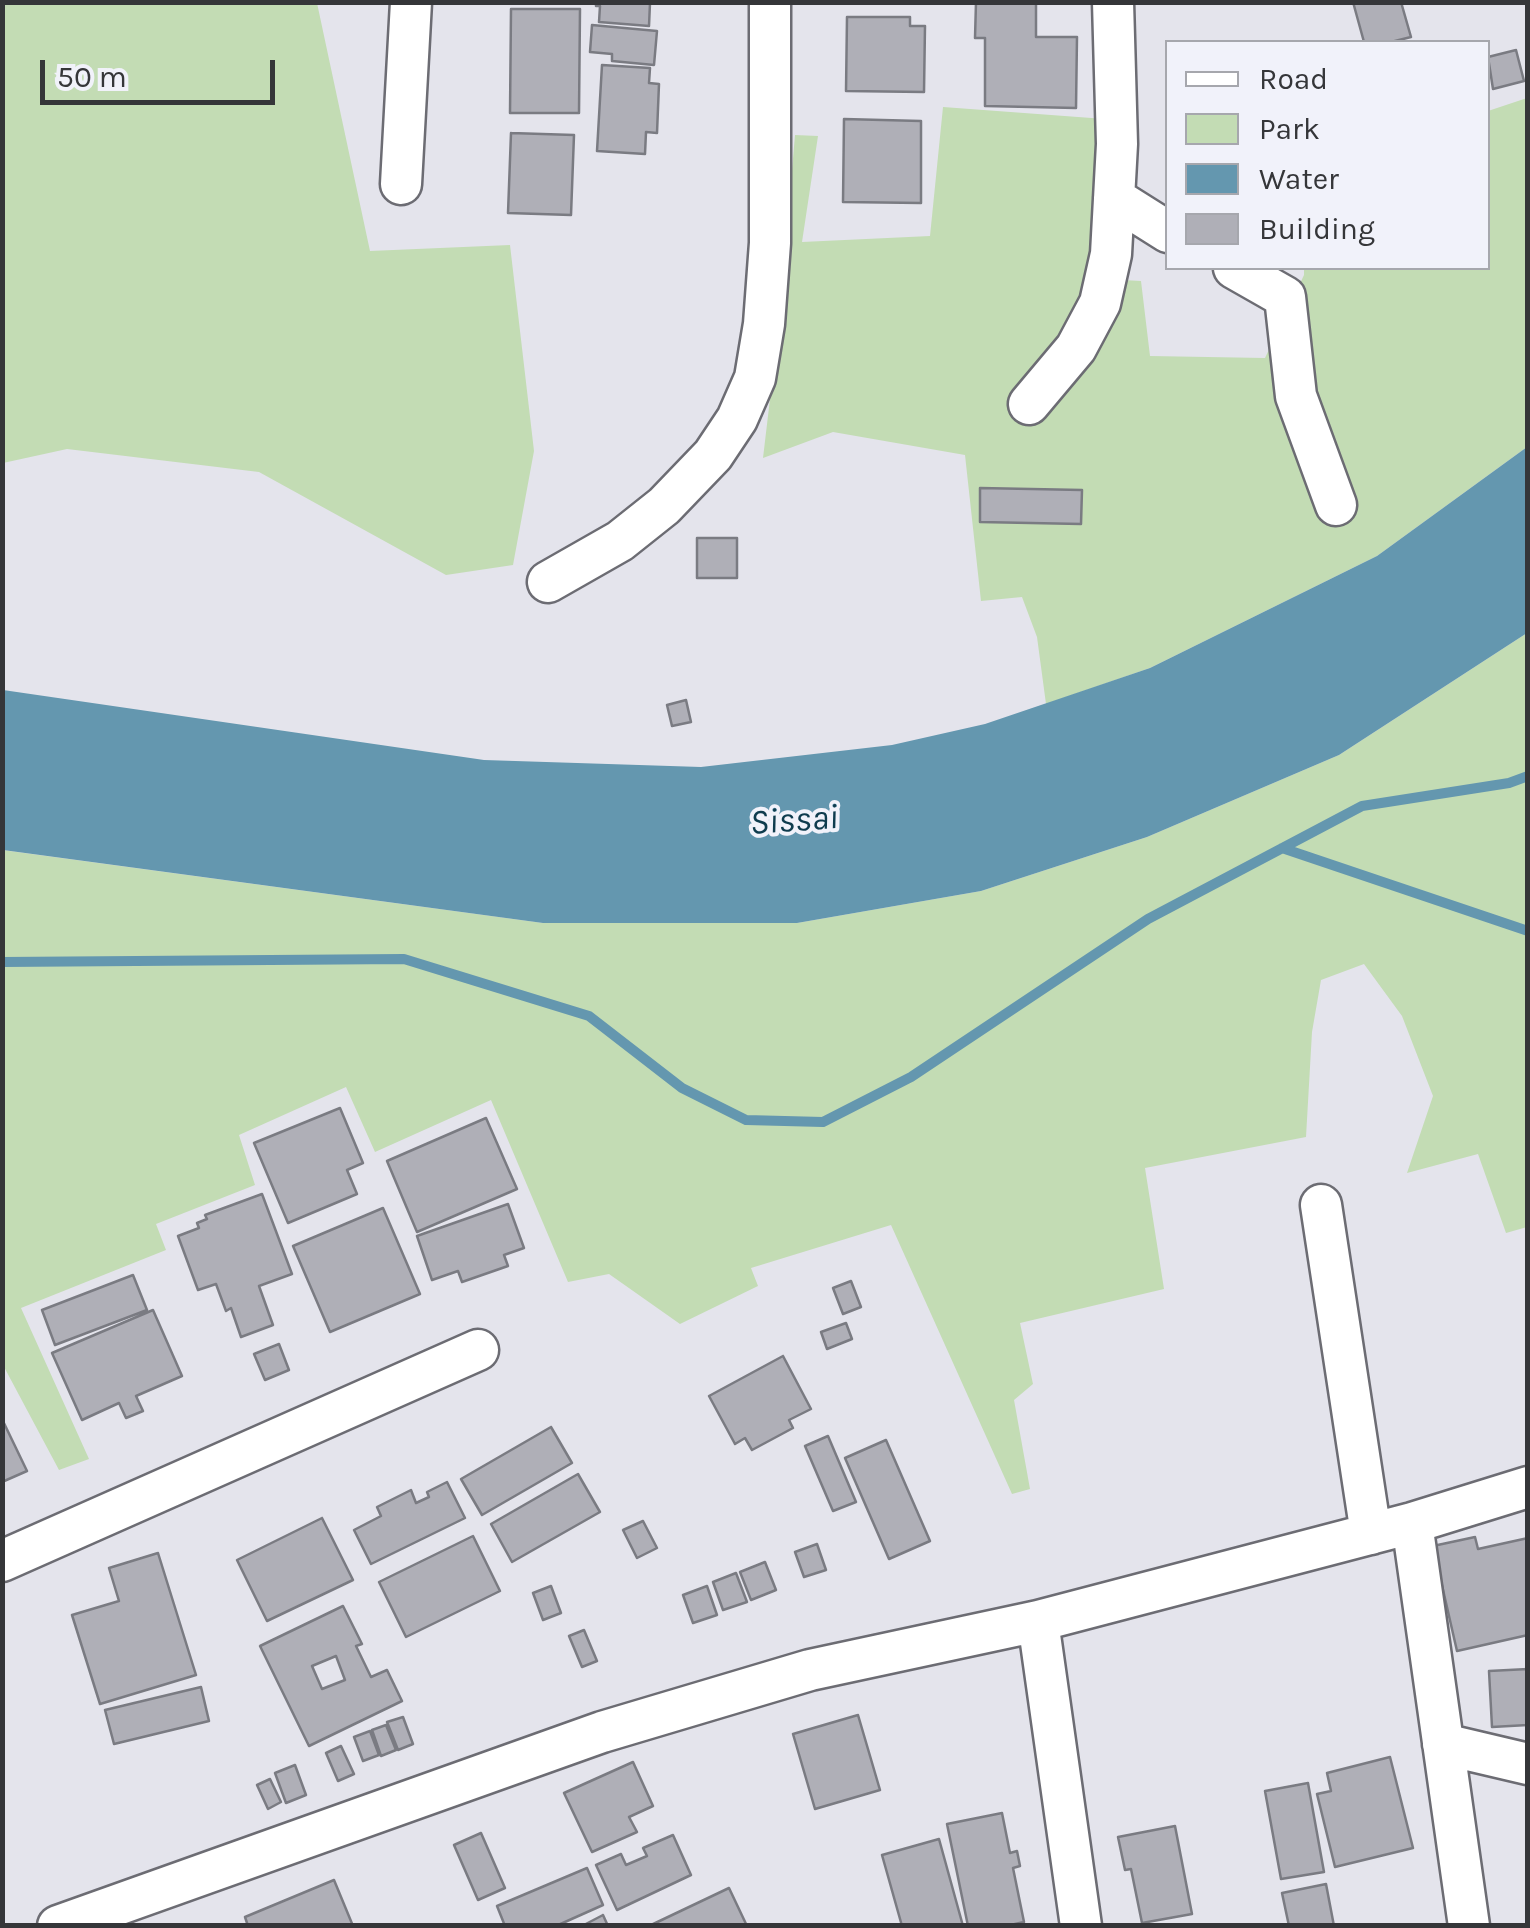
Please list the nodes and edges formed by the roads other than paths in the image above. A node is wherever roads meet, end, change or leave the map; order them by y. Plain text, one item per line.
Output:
1 (411, 2) edge
2 (770, 2) edge
3 (1113, 2) edge
4 (401, 184) dead end
5 (1114, 198) junction
6 (1165, 230) edge
7 (1238, 270) edge
8 (1030, 404) dead end
9 (1336, 506) dead end
10 (548, 582) dead end
11 (1320, 1205) dead end
12 (478, 1350) dead end
13 (1528, 1487) edge
14 (1412, 1523) junction
15 (1371, 1534) junction
16 (2, 1562) edge
17 (1038, 1621) junction
18 (1443, 1744) junction
19 (1528, 1764) edge
20 (58, 1926) edge
21 (1081, 1926) edge
22 (1469, 1926) edge

1 - 4 street
2 - 10 street
3 - 5 street
5 - 6 street
5 - 8 street
7 - 9 street
11 - 15 street
12 - 16 street
13 - 14 street
14 - 15 street
14 - 18 street
15 - 17 street
17 - 20 street
17 - 21 street
18 - 19 street
18 - 22 street

